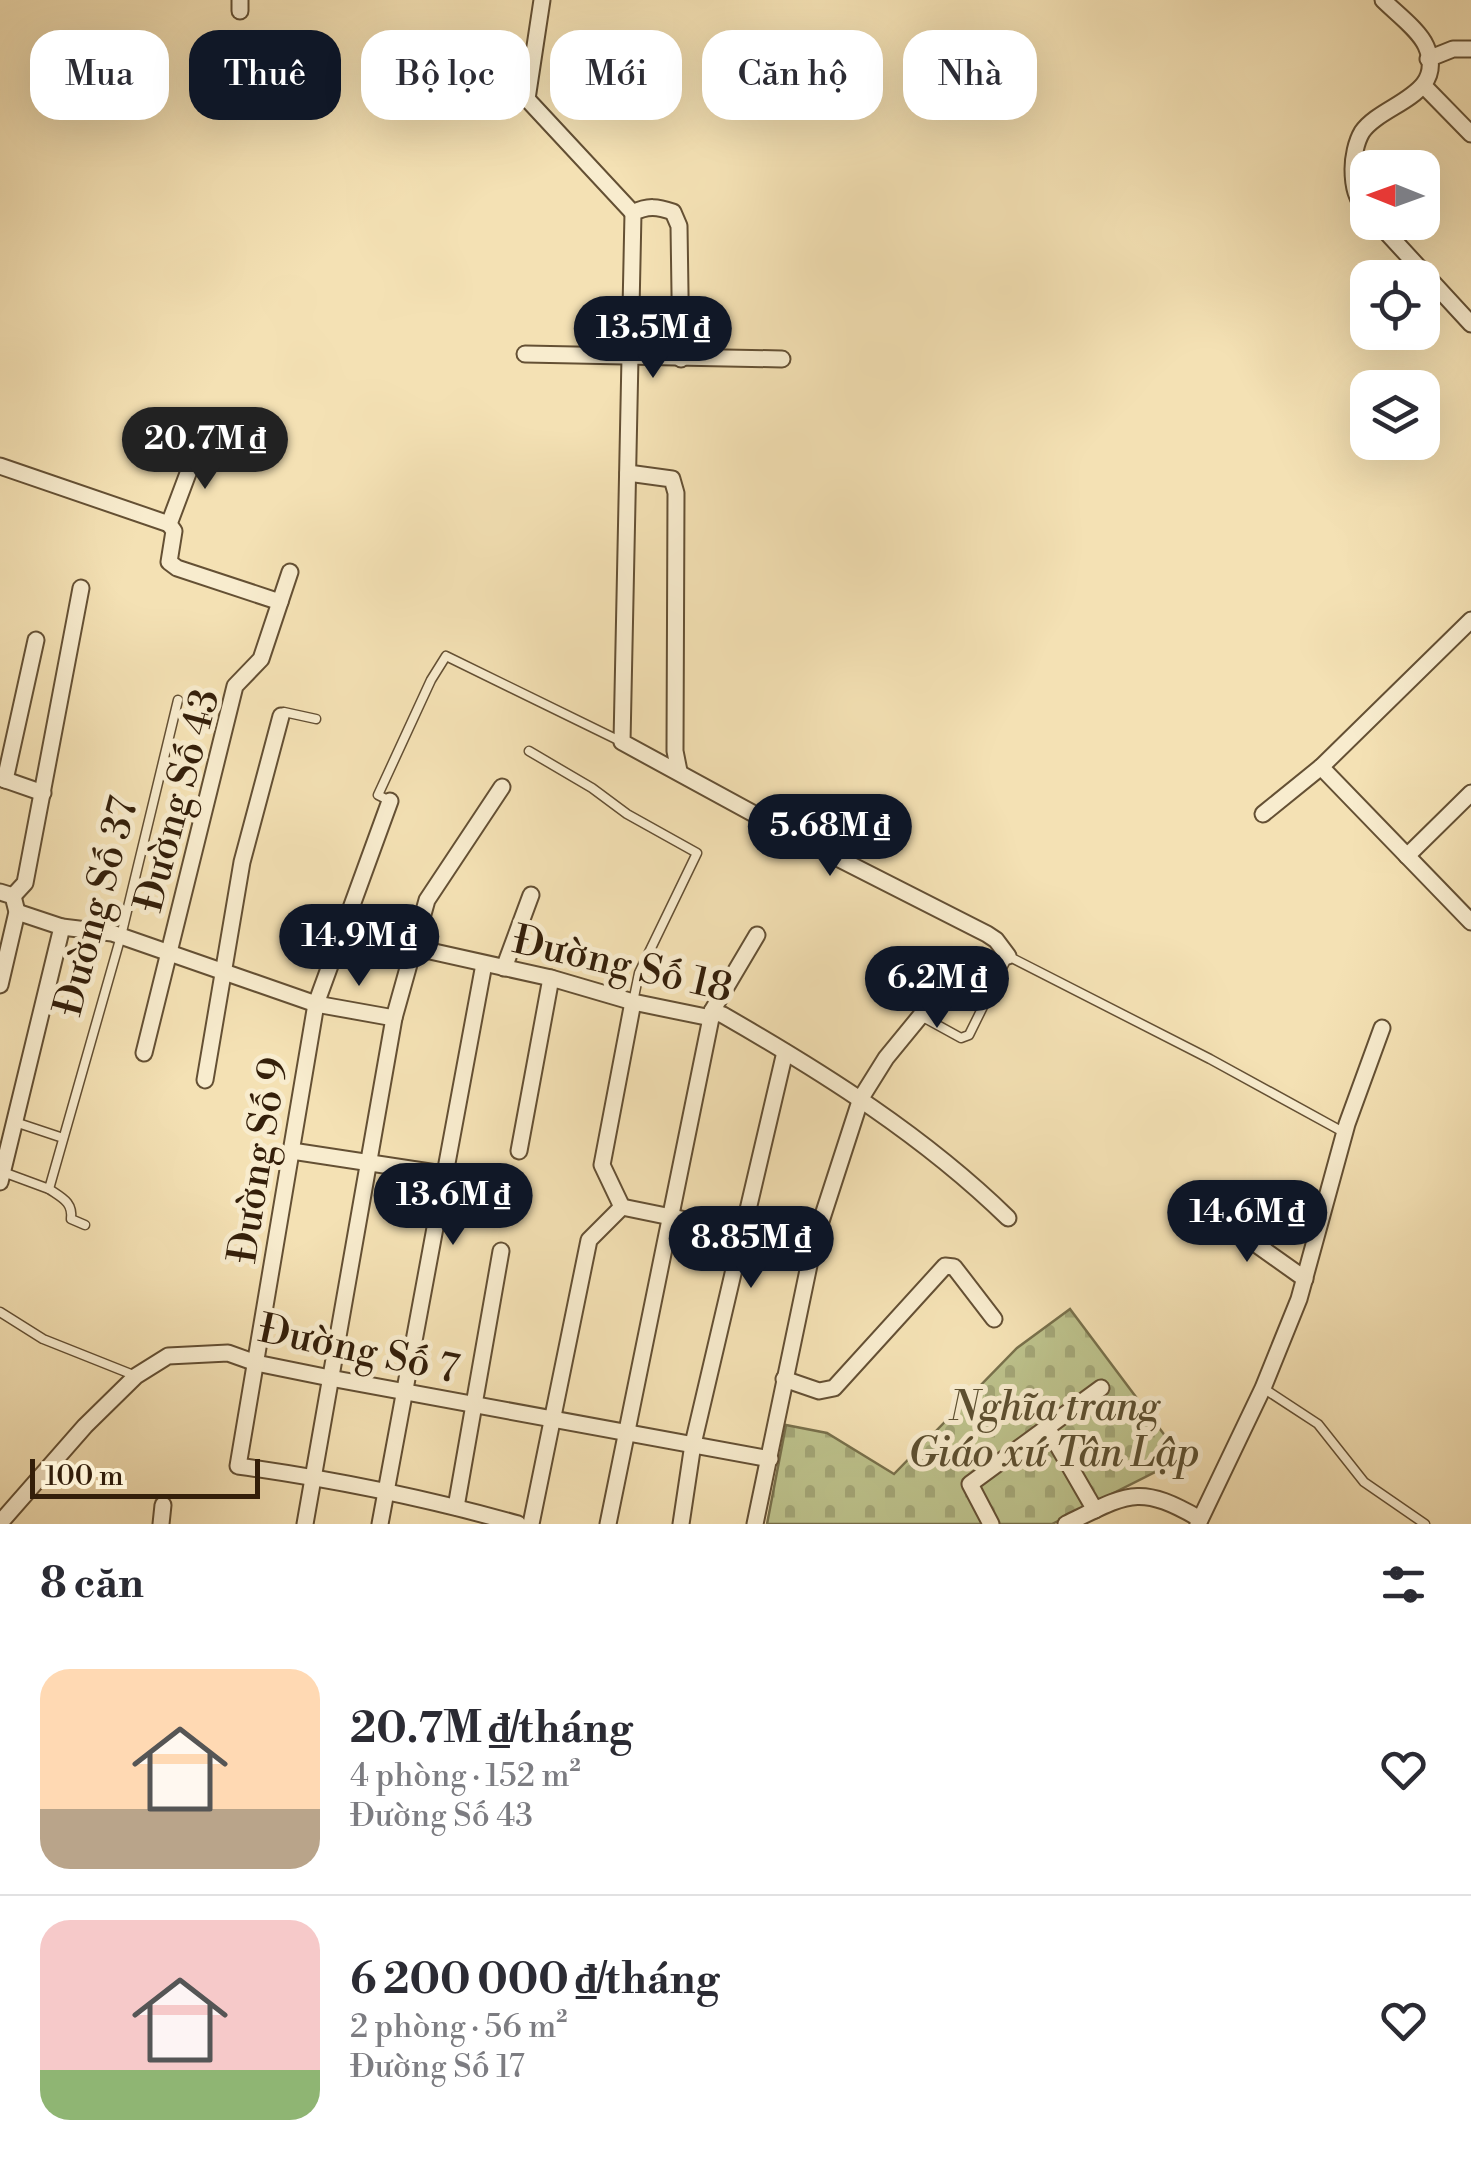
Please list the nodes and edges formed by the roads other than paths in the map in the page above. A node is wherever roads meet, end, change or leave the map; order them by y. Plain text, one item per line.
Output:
1 (542, 0) edge
2 (1384, 0) edge
3 (1471, 49) edge
4 (1428, 58) junction
5 (1424, 86) junction
6 (1471, 134) edge
7 (1355, 150) edge
8 (633, 213) junction
9 (1394, 240) edge
10 (1471, 324) edge
11 (525, 354) dead end
12 (629, 358) junction
13 (681, 359) junction
14 (782, 359) dead end
15 (198, 444) dead end
16 (0, 466) edge
17 (628, 473) junction
18 (169, 524) junction
19 (290, 572) dead end
20 (80, 588) dead end
21 (280, 602) junction
22 (1471, 620) edge
23 (36, 640) dead end
24 (178, 700) dead end
25 (281, 716) joint
26 (316, 719) dead end
27 (622, 742) junction
28 (529, 751) dead end
29 (1321, 767) junction
30 (679, 771) junction
31 (2, 779) edge
32 (502, 788) dead end
33 (43, 793) junction
34 (1471, 794) edge
35 (390, 801) joint
36 (1263, 814) dead end
37 (1407, 856) junction
38 (531, 895) dead end
39 (10, 900) edge
40 (1471, 922) edge
41 (62, 927) junction
42 (121, 936) junction
43 (757, 936) dead end
44 (412, 947) junction
45 (170, 953) junction
46 (1008, 956) junction
47 (924, 962) dead end
48 (484, 964) junction
49 (504, 968) junction
50 (223, 971) junction
51 (551, 978) junction
52 (0, 985) edge
53 (633, 1002) junction
54 (316, 1004) junction
55 (711, 1014) junction
56 (921, 1016) junction
57 (394, 1018) junction
58 (1382, 1028) dead end
59 (785, 1052) junction
60 (144, 1053) dead end
61 (205, 1080) dead end
62 (861, 1098) junction
63 (14, 1122) junction
64 (1345, 1133) junction
65 (63, 1138) junction
66 (519, 1151) dead end
67 (292, 1152) junction
68 (370, 1161) junction
69 (443, 1174) junction
70 (1, 1177) edge
71 (49, 1188) junction
72 (622, 1207) junction
73 (1215, 1215) dead end
74 (670, 1217) junction
75 (1008, 1218) dead end
76 (85, 1225) dead end
77 (741, 1230) junction
78 (813, 1246) junction
79 (501, 1251) dead end
80 (1305, 1278) junction
81 (0, 1312) edge
82 (994, 1319) dead end
83 (256, 1363) junction
84 (136, 1376) junction
85 (330, 1378) junction
86 (784, 1380) junction
87 (1101, 1388) dead end
88 (1263, 1388) junction
89 (404, 1391) junction
90 (476, 1405) junction
91 (554, 1418) junction
92 (1047, 1427) junction
93 (625, 1433) junction
94 (693, 1444) junction
95 (770, 1459) junction
96 (311, 1476) junction
97 (385, 1494) junction
98 (164, 1505) dead end
99 (456, 1507) junction
100 (1096, 1510) junction
101 (1199, 1522) edge
102 (0, 1523) edge
103 (161, 1524) edge
104 (305, 1524) edge
105 (380, 1524) edge
106 (518, 1524) edge
107 (531, 1524) edge
108 (608, 1524) edge
109 (681, 1524) edge
110 (756, 1524) edge
111 (991, 1524) edge
112 (1066, 1524) edge
113 (1424, 1524) edge

1 - 8 street
2 - 4 street
3 - 4 street
4 - 5 street
5 - 6 street
5 - 7 street
8 - 12 street
8 - 13 street
9 - 10 street
11 - 12 street
12 - 13 street
12 - 17 street
13 - 14 street
15 - 18 street
16 - 18 street
17 - 27 street
17 - 30 street
18 - 21 street
19 - 21 street, Đường Số 43
20 - 33 street
21 - 45 street, Đường Số 43
22 - 29 street
23 - 31 street
24 - 42 lane, Đường Số 37
25 - 26 lane
25 - 50 street
27 - 30 street
27 - 35 lane
28 - 53 lane
29 - 36 street
29 - 37 street
30 - 46 street
31 - 33 street
32 - 44 street
33 - 39 street
34 - 37 street
35 - 54 street, Đường Số 9
37 - 40 street
38 - 49 street
39 - 41 street
39 - 52 street
41 - 42 street
41 - 63 street
42 - 45 street
42 - 65 lane, Đường Số 37
43 - 55 street
44 - 48 street, Đường Số 18
44 - 57 street
45 - 50 street
45 - 60 street, Đường Số 43
46 - 56 lane
46 - 64 lane
47 - 56 street
48 - 49 street, Đường Số 18
48 - 69 street
49 - 51 street, Đường Số 18
50 - 54 street
50 - 61 street
51 - 53 street, Đường Số 18
51 - 66 street
53 - 55 street, Đường Số 18
53 - 72 street
54 - 57 street
54 - 67 street, Đường Số 9
55 - 59 street, Đường Số 18
55 - 74 street
56 - 62 street
57 - 68 street
58 - 64 street
59 - 62 street, Đường Số 18
59 - 77 street
62 - 75 street, Đường Số 18
62 - 78 street
63 - 65 lane
63 - 70 street
64 - 80 street
65 - 71 lane, Đường Số 37
67 - 68 street
67 - 83 street, Đường Số 9
68 - 69 street
68 - 85 street
69 - 89 street
70 - 71 lane
71 - 76 lane
72 - 74 street
72 - 91 street
73 - 80 street
74 - 77 street
74 - 93 street
77 - 78 street
77 - 94 street
78 - 86 street
79 - 90 street
80 - 88 street
81 - 84 lane
82 - 86 street
83 - 84 street, Đường Số 7
83 - 85 street, Đường Số 7
83 - 96 street, Đường Số 9
84 - 102 street, Đường Số 7
85 - 89 street, Đường Số 7
85 - 96 street
86 - 95 street
87 - 92 street
88 - 101 street
88 - 113 lane
89 - 90 street, Đường Số 7
89 - 97 street
90 - 91 street, Đường Số 7
90 - 99 street
91 - 93 street, Đường Số 7
91 - 107 street
92 - 100 street
92 - 111 street
93 - 94 street, Đường Số 7
93 - 108 street
94 - 95 street, Đường Số 7
94 - 109 street
95 - 110 street
96 - 97 street
96 - 104 street
97 - 99 street
97 - 105 street
98 - 103 street
99 - 106 street
100 - 101 street
100 - 112 street

